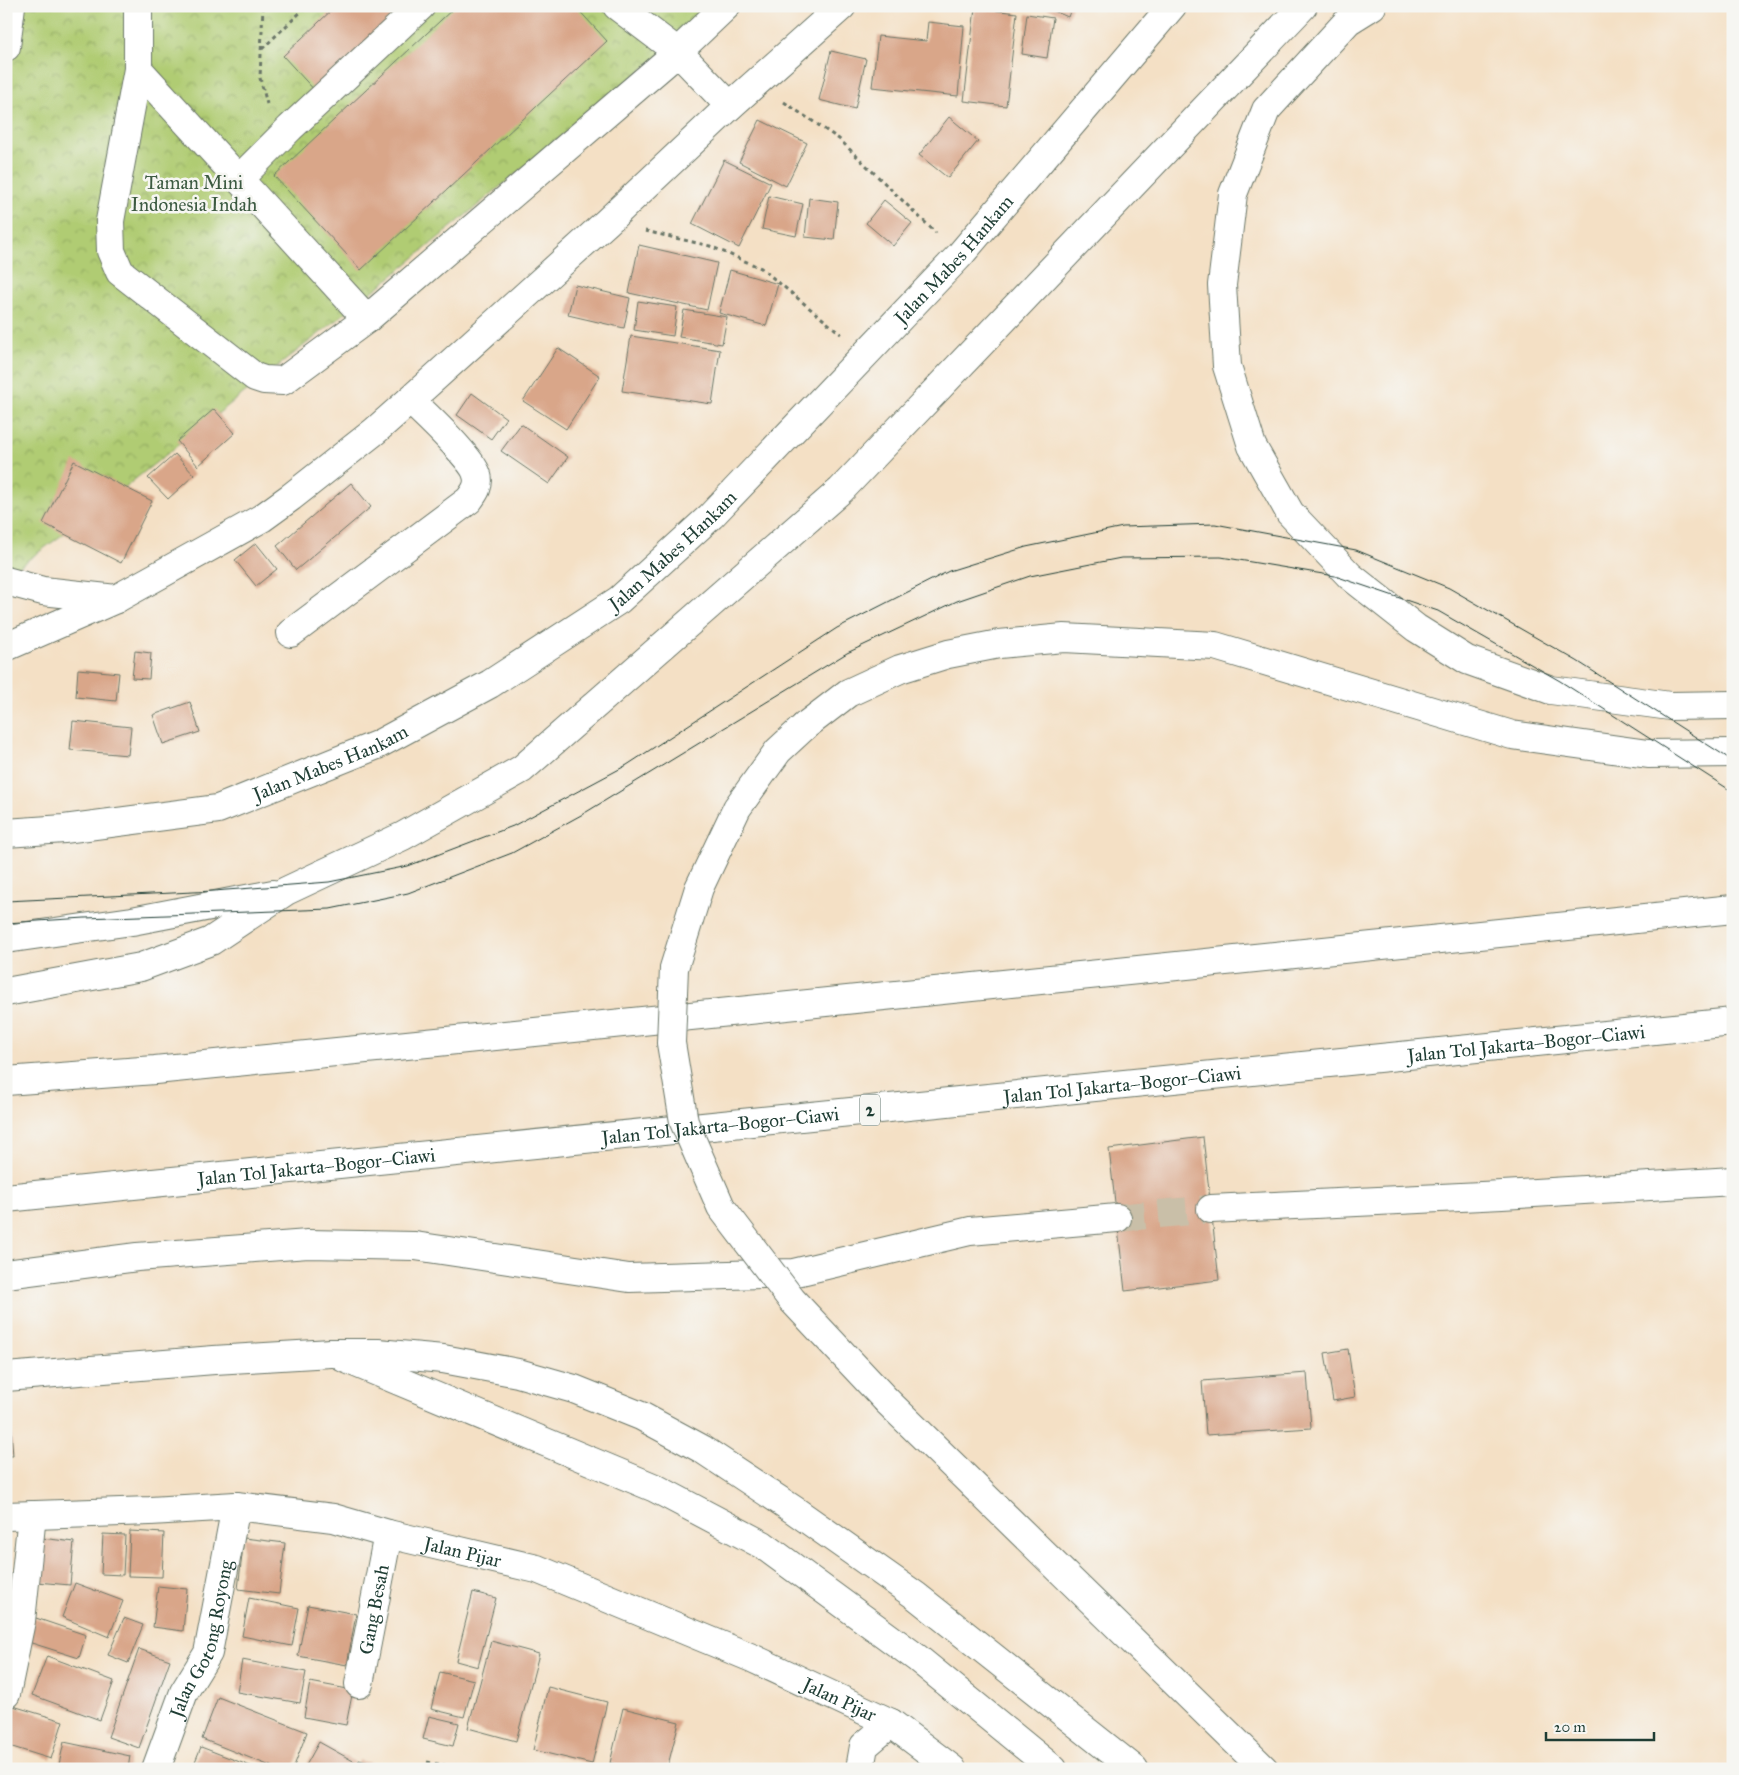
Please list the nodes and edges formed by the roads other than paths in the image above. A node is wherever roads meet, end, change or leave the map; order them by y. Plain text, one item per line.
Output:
1 (11, 6) edge
2 (138, 6) edge
3 (421, 6) edge
4 (617, 6) edge
5 (726, 6) edge
6 (842, 6) edge
7 (1172, 6) edge
8 (1303, 6) edge
9 (1372, 6) edge
10 (6, 47) edge
11 (682, 47) junction
12 (138, 70) junction
13 (730, 106) junction
14 (239, 179) junction
15 (367, 319) junction
16 (410, 400) junction
17 (6, 581) edge
18 (116, 599) junction
19 (291, 633) dead end
20 (6, 647) edge
21 (1733, 706) edge
22 (1733, 753) edge
23 (6, 833) edge
24 (286, 891) junction
25 (1733, 909) edge
26 (6, 938) edge
27 (6, 992) edge
28 (1733, 1022) edge
29 (6, 1081) edge
30 (1733, 1181) edge
31 (6, 1198) edge
32 (1211, 1209) tunnel mouth
33 (1117, 1218) tunnel mouth
34 (6, 1274) edge
35 (331, 1353) junction
36 (6, 1377) edge
37 (236, 1506) junction
38 (19, 1515) edge
39 (388, 1534) junction
40 (359, 1684) dead end
41 (6, 1694) edge
42 (890, 1723) junction
43 (156, 1769) edge
44 (860, 1769) edge
45 (952, 1769) edge
46 (1053, 1769) edge
47 (1134, 1769) edge
48 (1264, 1769) edge

1 - 10 main road
2 - 12 main road
3 - 14 main road
4 - 11 main road
5 - 11 main road
6 - 13 main road
7 - 23 main road, Jalan Mabes Hankam
8 - 24 main road
9 - 21 main road
11 - 13 main road
11 - 15 main road
12 - 14 main road
12 - 15 main road
13 - 16 main road
14 - 15 main road
16 - 18 main road
16 - 19 main road
17 - 18 main road
18 - 20 main road
22 - 48 main road, bridge
24 - 26 main road
24 - 27 main road
25 - 29 main road
28 - 31 main road, Jalan Tol Jakarta–Bogor–Ciawi / 2
30 - 32 main road
33 - 34 main road
35 - 36 main road
35 - 46 main road
35 - 47 main road
37 - 38 main road, Jalan Pijar
37 - 39 main road, Jalan Pijar
37 - 43 main road, Jalan Gotong Royong
38 - 41 main road
39 - 40 main road, Gang Besah
39 - 42 main road, Jalan Pijar
42 - 44 main road
42 - 45 main road, Jalan Pijar

